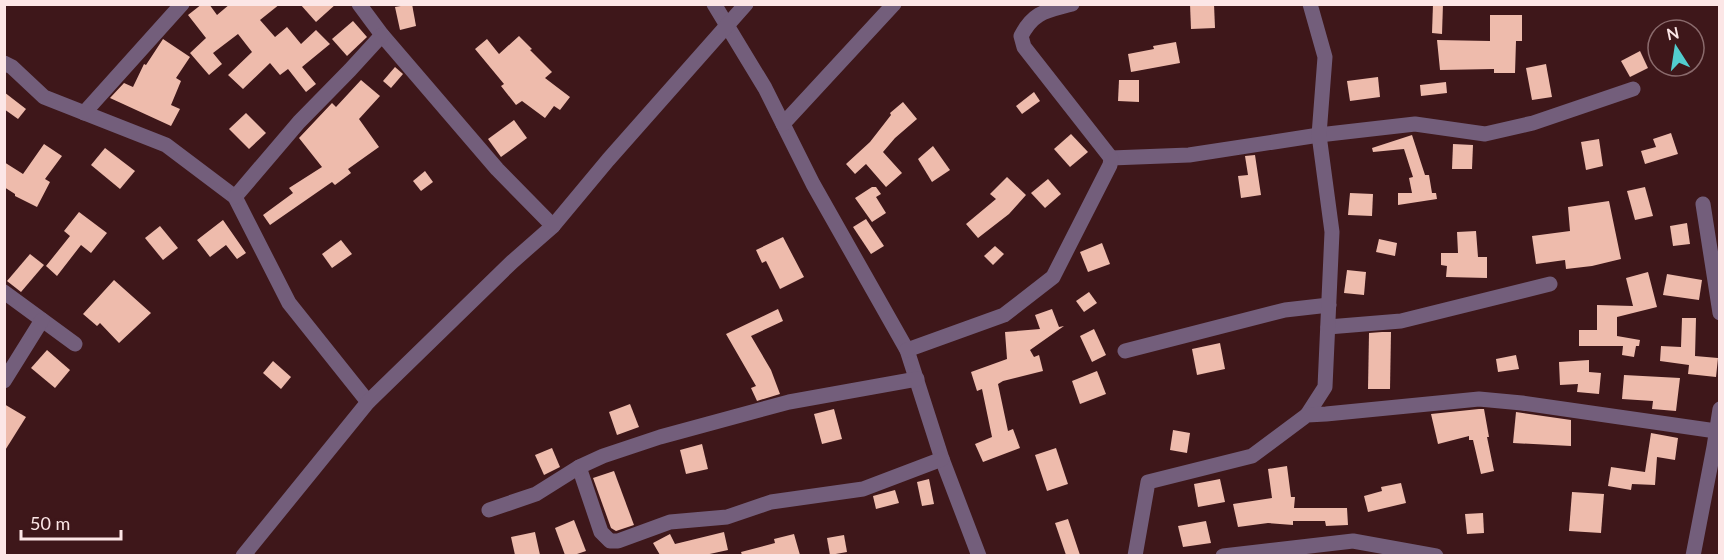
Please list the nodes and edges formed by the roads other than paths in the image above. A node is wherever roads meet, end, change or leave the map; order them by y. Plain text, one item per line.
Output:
1 (182, 4) edge
2 (359, 4) edge
3 (714, 4) edge
4 (746, 4) edge
5 (894, 4) edge
6 (1072, 4) edge
7 (1310, 4) edge
8 (726, 27) junction
9 (382, 35) junction
10 (7, 70) edge
11 (1633, 89) dead end
12 (84, 113) junction
13 (783, 124) junction
14 (1319, 135) junction
15 (1111, 158) junction
16 (235, 197) junction
17 (1703, 204) dead end
18 (553, 226) junction
19 (1550, 284) dead end
20 (4, 292) edge
21 (1329, 304) junction
22 (1719, 313) edge
23 (42, 320) junction
24 (1328, 327) junction
25 (75, 344) dead end
26 (907, 350) junction
27 (1125, 351) dead end
28 (917, 380) junction
29 (4, 381) edge
30 (368, 402) junction
31 (1719, 409) edge
32 (1307, 415) junction
33 (1716, 431) junction
34 (942, 459) junction
35 (579, 468) junction
36 (489, 510) dead end
37 (243, 555) edge
38 (979, 555) edge
39 (1135, 555) edge
40 (1223, 555) edge
41 (1436, 555) edge
42 (1693, 555) edge

1 - 12 street
2 - 9 street
3 - 8 street
4 - 8 street
5 - 13 street
6 - 15 street
7 - 14 street
8 - 13 street
8 - 18 street
9 - 16 street
9 - 18 street
10 - 12 street
11 - 14 street
12 - 16 street
13 - 26 street
14 - 15 street
14 - 21 street
15 - 26 street
16 - 30 street
17 - 22 street
18 - 30 street
19 - 24 street
20 - 23 street
21 - 24 street
21 - 27 street
23 - 25 street
23 - 29 street
24 - 32 street
26 - 28 street
28 - 34 street
28 - 35 street
30 - 37 street
31 - 33 street
32 - 33 street
32 - 39 street
33 - 42 street
34 - 35 street
34 - 38 street
35 - 36 street
40 - 41 street

